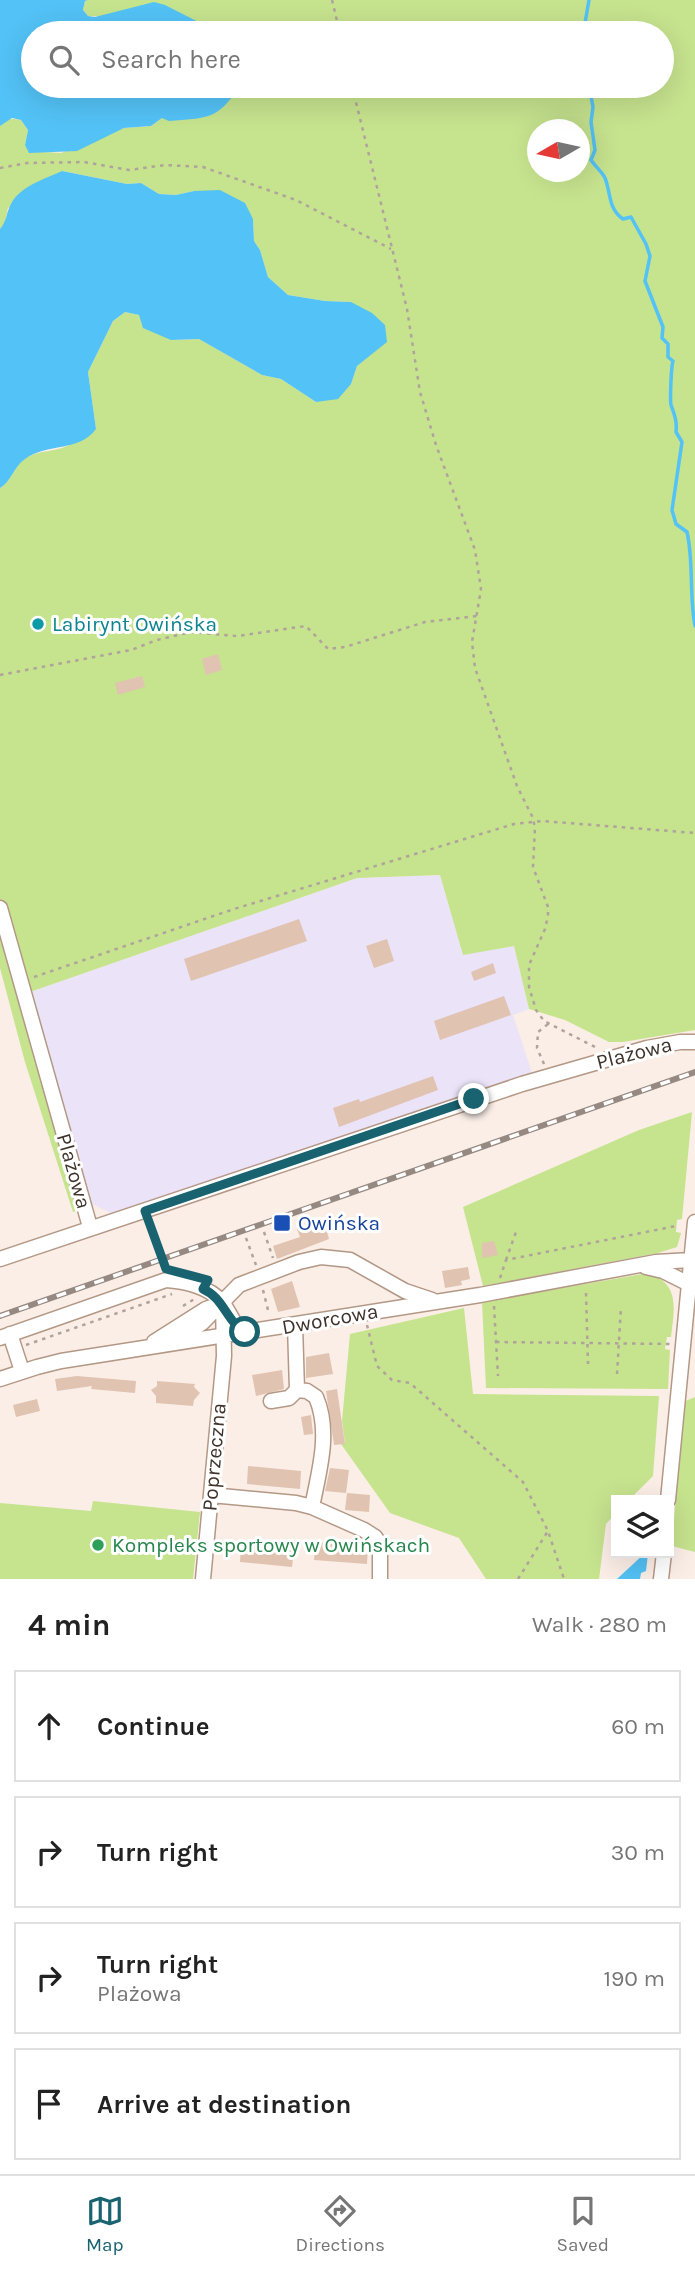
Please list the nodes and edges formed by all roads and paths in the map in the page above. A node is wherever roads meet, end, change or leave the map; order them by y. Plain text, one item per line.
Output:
1 (332, 0) edge
2 (337, 21) edge
3 (355, 98) edge
4 (0, 168) edge
5 (391, 249) junction
6 (477, 616) junction
7 (0, 675) edge
8 (533, 821) junction
9 (695, 833) edge
10 (0, 908) edge
11 (20, 982) junction
12 (548, 1024) junction
13 (695, 1042) edge
14 (606, 1059) junction
15 (548, 1076) junction
16 (145, 1211) junction
17 (695, 1222) edge
18 (676, 1226) dead end
19 (90, 1227) junction
20 (517, 1229) dead end
21 (264, 1232) dead end
22 (246, 1238) dead end
23 (0, 1259) edge
24 (506, 1260) junction
25 (691, 1260) junction
26 (275, 1263) dead end
27 (641, 1266) junction
28 (170, 1271) dead end
29 (260, 1276) junction
30 (689, 1284) junction
31 (398, 1287) junction
32 (496, 1292) junction
33 (175, 1293) dead end
34 (586, 1293) dead end
35 (203, 1297) dead end
36 (437, 1301) junction
37 (223, 1303) junction
38 (183, 1306) dead end
39 (621, 1307) dead end
40 (393, 1308) junction
41 (365, 1319) dead end
42 (295, 1325) junction
43 (273, 1328) junction
44 (245, 1332) junction
45 (5, 1336) edge
46 (224, 1336) junction
47 (496, 1342) junction
48 (587, 1342) junction
49 (169, 1343) junction
50 (618, 1343) junction
51 (666, 1343) dead end
52 (145, 1347) junction
53 (15, 1349) junction
54 (587, 1364) dead end
55 (22, 1371) junction
56 (617, 1374) dead end
57 (498, 1376) dead end
58 (0, 1379) edge
59 (297, 1390) junction
60 (271, 1401) dead end
61 (211, 1495) junction
62 (668, 1495) edge
63 (312, 1507) junction
64 (548, 1531) junction
65 (663, 1558) edge
66 (205, 1579) edge
67 (380, 1579) edge
68 (518, 1579) edge
69 (564, 1579) edge
70 (661, 1579) edge

1 - 2 path
3 - 5 path
4 - 5 path
5 - 6 path
6 - 7 path
6 - 8 path
8 - 9 path
8 - 11 path
8 - 12 path
10 - 11 street, Plażowa
11 - 19 street, Plażowa
12 - 14 path
12 - 15 path
13 - 14 street, Plażowa
14 - 15 street, Plażowa
15 - 16 street, Plażowa
16 - 19 street, Plażowa
16 - 28 path
17 - 25 street
18 - 24 path
19 - 23 street
20 - 24 path
21 - 26 path
22 - 29 path
24 - 32 path
25 - 27 street, Dworcowa
25 - 30 street
27 - 30 street, Dworcowa
27 - 32 street, Dworcowa
29 - 31 street, Dworcowa
29 - 37 street, Dworcowa
29 - 43 path
30 - 62 street
31 - 36 street, Dworcowa
31 - 40 street
32 - 36 street, Dworcowa
32 - 47 path
33 - 53 path
34 - 48 path
35 - 38 path
36 - 40 street, Dworcowa
37 - 44 street
37 - 45 street
37 - 46 street
37 - 49 street, Dworcowa
37 - 52 street
39 - 50 path
40 - 42 street, Dworcowa
41 - 64 path
42 - 43 street, Dworcowa
42 - 59 street
43 - 44 street, Dworcowa
44 - 46 street, Dworcowa
45 - 53 street
46 - 49 street, Dworcowa
46 - 61 street, Poprzeczna
47 - 48 path
47 - 57 path
48 - 50 path
48 - 54 path
49 - 52 street, Dworcowa
50 - 51 path
50 - 56 path
52 - 55 street, Dworcowa
53 - 55 street
55 - 58 street, Dworcowa
59 - 60 street
59 - 63 street
61 - 63 street
61 - 66 street, Poprzeczna
63 - 67 street
64 - 68 path
64 - 69 path
65 - 70 street

